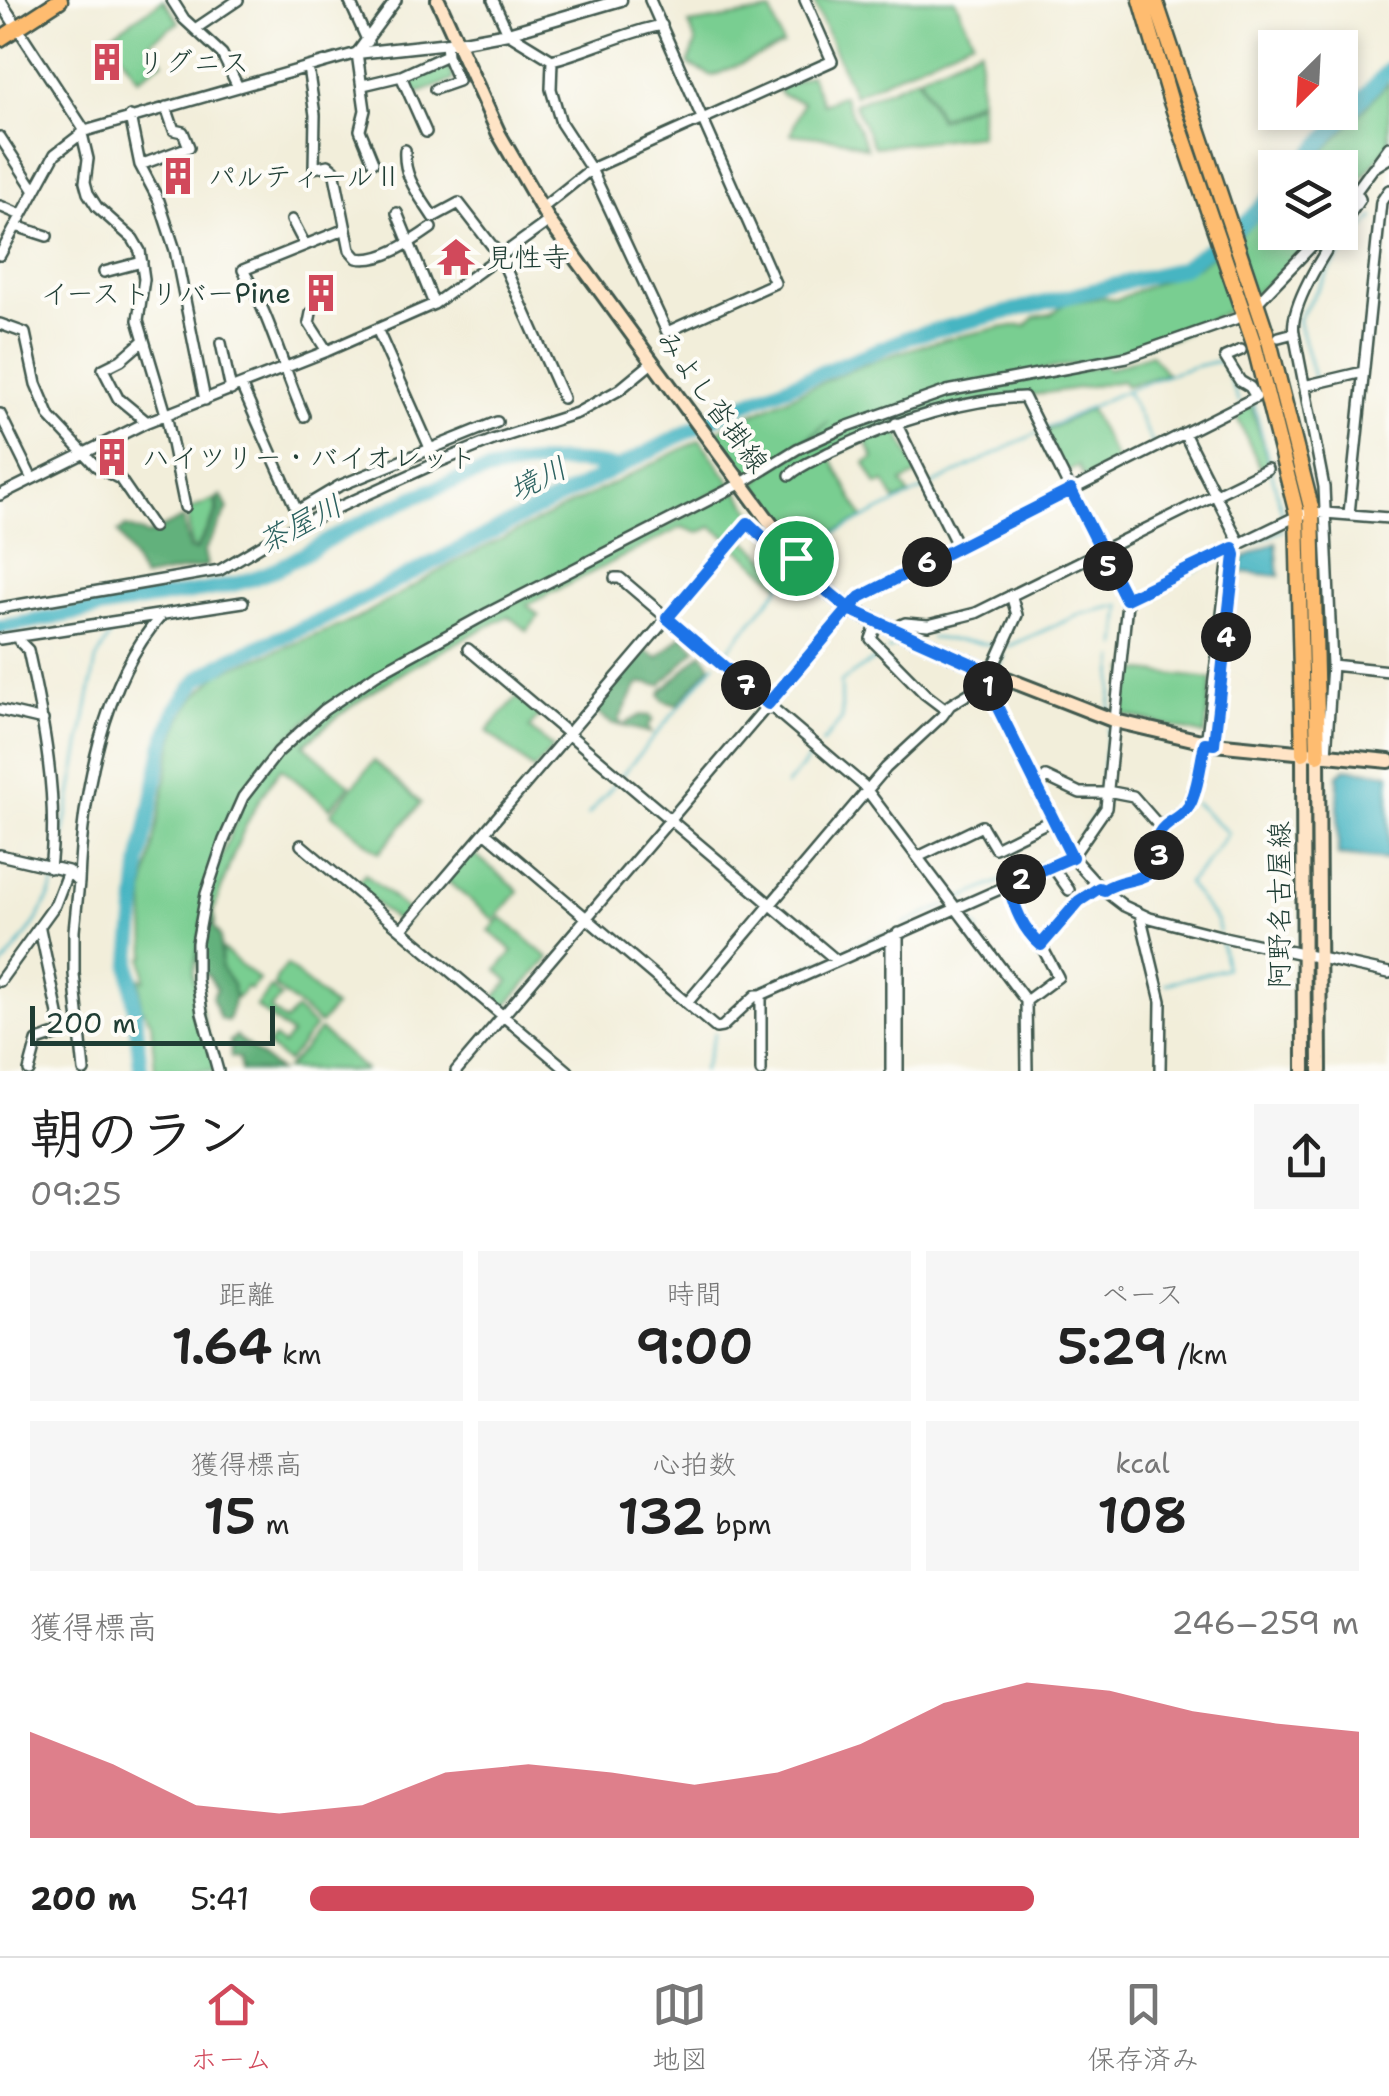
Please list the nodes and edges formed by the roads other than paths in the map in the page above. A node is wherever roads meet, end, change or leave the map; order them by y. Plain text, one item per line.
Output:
1 (60, 0) edge
2 (172, 0) edge
3 (238, 0) edge
4 (349, 0) edge
5 (396, 0) edge
6 (438, 0) edge
7 (493, 0) edge
8 (621, 0) edge
9 (650, 0) edge
10 (805, 0) edge
11 (1141, 0) edge
12 (1155, 0) edge
13 (0, 1) edge
14 (662, 25) junction
15 (17, 27) junction
16 (194, 28) junction
17 (508, 33) junction
18 (0, 38) edge
19 (368, 42) junction
20 (450, 47) junction
21 (357, 52) junction
22 (552, 60) junction
23 (308, 67) junction
24 (401, 76) junction
25 (363, 85) junction
26 (238, 87) junction
27 (436, 88) dead end
28 (166, 107) junction
29 (130, 116) junction
30 (704, 118) junction
31 (84, 132) junction
32 (426, 132) dead end
33 (0, 137) edge
34 (1389, 148) edge
35 (405, 150) dead end
36 (1389, 158) edge
37 (374, 162) dead end
38 (140, 165) junction
39 (1373, 168) junction
40 (590, 169) junction
41 (1358, 189) edge
42 (1389, 190) edge
43 (34, 191) junction
44 (0, 206) edge
45 (397, 214) dead end
46 (21, 215) junction
47 (545, 215) junction
48 (292, 220) dead end
49 (16, 226) junction
50 (431, 228) dead end
51 (344, 230) junction
52 (47, 236) dead end
53 (304, 244) junction
54 (409, 244) junction
55 (1306, 250) edge
56 (1326, 250) edge
57 (0, 255) edge
58 (500, 256) junction
59 (142, 262) junction
60 (104, 272) dead end
61 (1256, 299) junction
62 (434, 304) junction
63 (1241, 310) junction
64 (310, 313) dead end
65 (0, 324) edge
66 (376, 329) junction
67 (1294, 333) junction
68 (1279, 337) dead end
69 (144, 340) junction
70 (222, 343) dead end
71 (1241, 350) dead end
72 (327, 351) junction
73 (655, 365) junction
74 (283, 368) junction
75 (1363, 372) junction
76 (241, 385) junction
77 (1304, 386) junction
78 (230, 390) junction
79 (563, 398) dead end
80 (205, 400) junction
81 (0, 414) edge
82 (166, 414) junction
83 (304, 416) dead end
84 (147, 422) junction
85 (498, 422) dead end
86 (896, 424) junction
87 (1184, 433) junction
88 (430, 448) junction
89 (83, 453) junction
90 (1267, 469) dead end
91 (790, 475) dead end
92 (32, 479) junction
93 (742, 483) junction
94 (1071, 490) junction
95 (1215, 494) junction
96 (0, 495) edge
97 (185, 507) dead end
98 (1312, 514) junction
99 (1349, 514) junction
100 (1389, 518) edge
101 (153, 527) dead end
102 (958, 547) junction
103 (1233, 547) junction
104 (1101, 551) junction
105 (796, 558) junction
106 (615, 578) dead end
107 (1010, 594) junction
108 (1126, 599) junction
109 (244, 602) dead end
110 (0, 608) edge
111 (849, 609) junction
112 (161, 616) junction
113 (667, 618) junction
114 (876, 623) junction
115 (890, 630) junction
116 (0, 639) edge
117 (20, 642) dead end
118 (468, 649) dead end
119 (1332, 665) junction
120 (1389, 671) edge
121 (989, 678) junction
122 (768, 704) junction
123 (0, 710) edge
124 (946, 710) junction
125 (43, 720) junction
126 (1115, 721) junction
127 (568, 734) junction
128 (1209, 744) junction
129 (1316, 754) junction
130 (1389, 761) edge
131 (1038, 789) junction
132 (868, 791) junction
133 (1107, 792) junction
134 (669, 820) junction
135 (1052, 820) junction
136 (1161, 828) junction
137 (485, 832) junction
138 (302, 845) dead end
139 (0, 856) edge
140 (918, 857) junction
141 (1072, 857) junction
142 (1052, 866) junction
143 (50, 868) junction
144 (68, 871) junction
145 (80, 882) junction
146 (1008, 885) junction
147 (1101, 889) junction
148 (1069, 890) dead end
149 (771, 906) junction
150 (956, 908) junction
151 (1140, 914) junction
152 (586, 918) junction
153 (40, 929) junction
154 (402, 929) junction
155 (895, 935) junction
156 (1041, 945) junction
157 (1304, 955) junction
158 (1320, 958) junction
159 (836, 960) junction
160 (1389, 974) edge
161 (0, 980) edge
162 (761, 995) junction
163 (1026, 1001) junction
164 (687, 1003) junction
165 (503, 1015) junction
166 (29, 1071) edge
167 (84, 1071) edge
168 (218, 1071) edge
169 (456, 1071) edge
170 (568, 1071) edge
171 (761, 1071) edge
172 (894, 1071) edge
173 (1027, 1071) edge
174 (1160, 1071) edge
175 (1304, 1071) edge
176 (1320, 1071) edge

1 - 15 main road
2 - 16 street
3 - 16 street
4 - 19 street
5 - 19 street
6 - 20 main road, みよし沓掛線
7 - 17 street
8 - 17 street
9 - 14 street
10 - 30 street
11 - 63 main road
12 - 61 main road
13 - 15 street
14 - 22 street
14 - 30 street
15 - 18 main road
15 - 31 street
16 - 26 street
17 - 20 street
17 - 22 street
19 - 21 street
20 - 21 street
20 - 24 street
20 - 27 street
20 - 47 main road, みよし沓掛線
21 - 23 street
21 - 25 street
22 - 40 street
23 - 26 street
23 - 51 street
24 - 25 street
24 - 32 street
25 - 37 street
26 - 28 street
28 - 29 street
28 - 38 street
29 - 31 street
29 - 38 street
30 - 40 street
30 - 40 street
31 - 43 street
31 - 59 street
33 - 43 street
34 - 39 street
35 - 58 street
36 - 39 street
38 - 80 street
39 - 41 street
40 - 47 street
42 - 75 street
43 - 46 street
44 - 46 street
45 - 54 street
46 - 49 street
47 - 58 street
47 - 73 main road, みよし沓掛線
48 - 53 street
49 - 52 street
49 - 57 street
50 - 54 street
51 - 53 street
51 - 54 street
53 - 74 street
54 - 62 street
55 - 61 street
56 - 67 street
58 - 62 street
58 - 79 street
59 - 60 street
59 - 69 street
61 - 98 main road
62 - 66 street
63 - 93 street
63 - 98 main road
64 - 72 street
65 - 89 street
66 - 72 street
66 - 88 street
67 - 68 street
67 - 77 street
69 - 82 street
69 - 84 street
70 - 78 street
71 - 87 street
72 - 74 street
73 - 93 main road, みよし沓掛線
73 - 110 street
74 - 76 street
74 - 83 street
75 - 77 street
75 - 99 street
76 - 78 street
76 - 88 street
77 - 98 street
78 - 80 street
80 - 82 street
81 - 92 street
82 - 84 street
82 - 97 street
84 - 89 street
85 - 88 street
86 - 91 street
86 - 94 street
86 - 102 street
87 - 94 street
87 - 95 street
89 - 92 street
89 - 101 street
90 - 95 street
92 - 96 street
93 - 105 main road, みよし沓掛線
93 - 168 street
94 - 102 street
94 - 104 street
95 - 103 street
95 - 104 street
98 - 99 street
98 - 103 street
98 - 119 street
98 - 129 main road
99 - 100 street
102 - 111 street
103 - 108 street
103 - 128 street
104 - 107 street
104 - 108 street
105 - 111 main road, みよし沓掛線
105 - 113 street
106 - 113 street
107 - 115 street
107 - 121 street
108 - 126 street
109 - 112 street
111 - 114 main road, みよし沓掛線
111 - 122 street
112 - 116 street
112 - 145 street
113 - 122 street
113 - 127 street
114 - 115 main road, みよし沓掛線
114 - 124 street
115 - 121 main road, みよし沓掛線
117 - 125 street
118 - 127 street
119 - 120 street
119 - 129 street
121 - 124 street
121 - 126 main road, みよし沓掛線
121 - 131 street
122 - 132 street
122 - 134 street
123 - 125 street
124 - 132 street
125 - 143 street
126 - 128 main road, みよし沓掛線
126 - 133 street
127 - 134 street
127 - 137 street
128 - 129 main road, みよし沓掛線
128 - 136 street
129 - 130 main road
129 - 157 main road, 阿野名古屋線
129 - 158 main road, 阿野名古屋線
131 - 133 street
131 - 135 street
132 - 140 street
132 - 149 street
133 - 136 street
133 - 141 street
134 - 149 street
134 - 152 street
135 - 140 street
135 - 141 street
136 - 147 street
137 - 152 street
137 - 154 street
138 - 154 street
139 - 143 street
140 - 150 street
141 - 142 street
141 - 147 street
142 - 146 street
142 - 148 street
143 - 144 street
144 - 145 street
144 - 153 street
145 - 167 street
146 - 150 street
146 - 156 street
147 - 151 street
147 - 156 street
149 - 159 street
149 - 164 street
150 - 155 street
150 - 163 street
151 - 157 street
151 - 174 street
152 - 164 street
152 - 165 street
153 - 161 street
153 - 166 street
154 - 165 street
155 - 159 street
155 - 172 street
156 - 163 street
157 - 158 street
157 - 175 main road, 阿野名古屋線
158 - 160 street
158 - 176 main road, 阿野名古屋線
159 - 162 street
162 - 164 street
162 - 171 street
163 - 173 street
165 - 169 street
165 - 170 street

